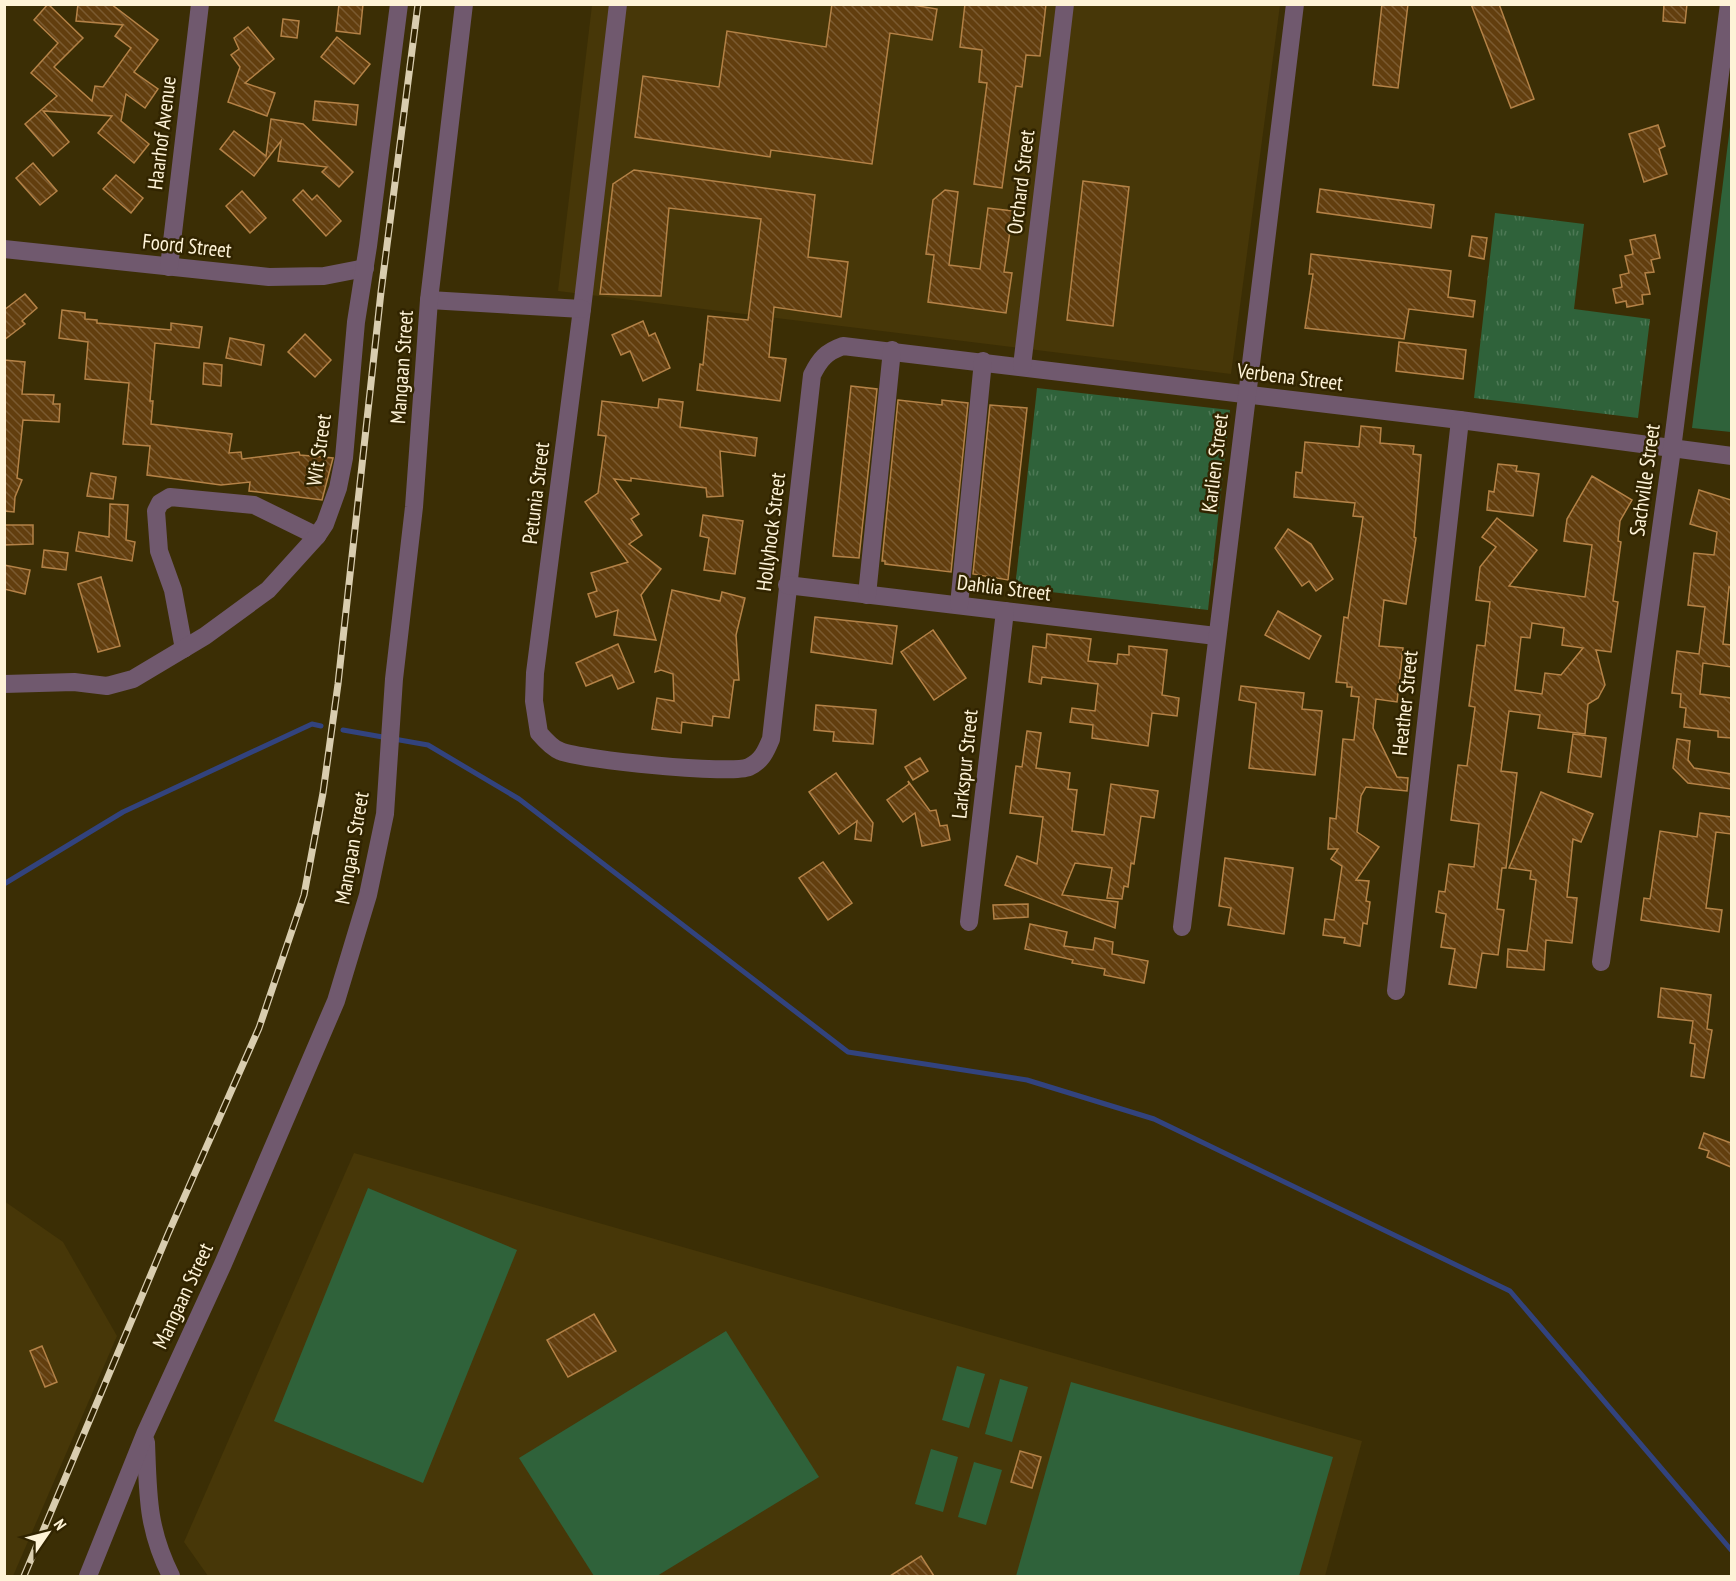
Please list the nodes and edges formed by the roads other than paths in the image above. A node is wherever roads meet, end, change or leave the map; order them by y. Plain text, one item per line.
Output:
1 (200, 4) edge
2 (399, 4) edge
3 (464, 4) edge
4 (618, 4) edge
5 (1065, 4) edge
6 (1295, 4) edge
7 (1729, 4) edge
8 (4, 249) edge
9 (169, 267) junction
10 (365, 268) junction
11 (429, 300) junction
12 (582, 309) junction
13 (843, 346) joint
14 (892, 350) junction
15 (983, 361) junction
16 (1022, 366) junction
17 (1246, 395) junction
18 (1460, 420) junction
19 (1672, 449) junction
20 (1731, 456) edge
21 (317, 536) junction
22 (787, 585) junction
23 (867, 595) junction
24 (959, 605) junction
25 (1005, 611) junction
26 (1216, 636) junction
27 (184, 649) junction
28 (4, 684) edge
29 (771, 739) joint
30 (969, 922) dead end
31 (1182, 927) dead end
32 (1601, 962) dead end
33 (1396, 991) dead end
34 (146, 1434) junction
35 (88, 1576) edge
36 (171, 1576) edge

1 - 9 street, Haarhof Avenue
2 - 10 street, Wit Street
3 - 11 street, Mangaan Street
4 - 12 street, Petunia Street
5 - 16 street, Orchard Street
6 - 17 street, Karlien Street
7 - 19 street, Sachville Street
8 - 9 street, Foord Street
9 - 10 street, Foord Street
10 - 21 street, Wit Street
11 - 12 street
11 - 34 street, Mangaan Street
12 - 29 street, Petunia Street
13 - 14 street, Verbena Street
13 - 22 street, Hollyhock Street
14 - 15 street, Verbena Street
14 - 23 street
15 - 16 street, Verbena Street
15 - 24 street
16 - 17 street, Verbena Street
17 - 18 street, Verbena Street
17 - 26 street, Karlien Street
18 - 19 street, Verbena Street
18 - 33 street, Heather Street
19 - 20 street, Verbena Street
19 - 32 street, Sachville Street
21 - 27 street, Wit Street
21 - 27 street
22 - 23 street, Dahlia Street
22 - 29 street, Hollyhock Street
23 - 24 street, Dahlia Street
24 - 25 street, Dahlia Street
25 - 26 street, Dahlia Street
25 - 30 street, Larkspur Street
26 - 31 street, Karlien Street
27 - 28 street, Wit Street
34 - 35 street, Mangaan Street
34 - 36 street

